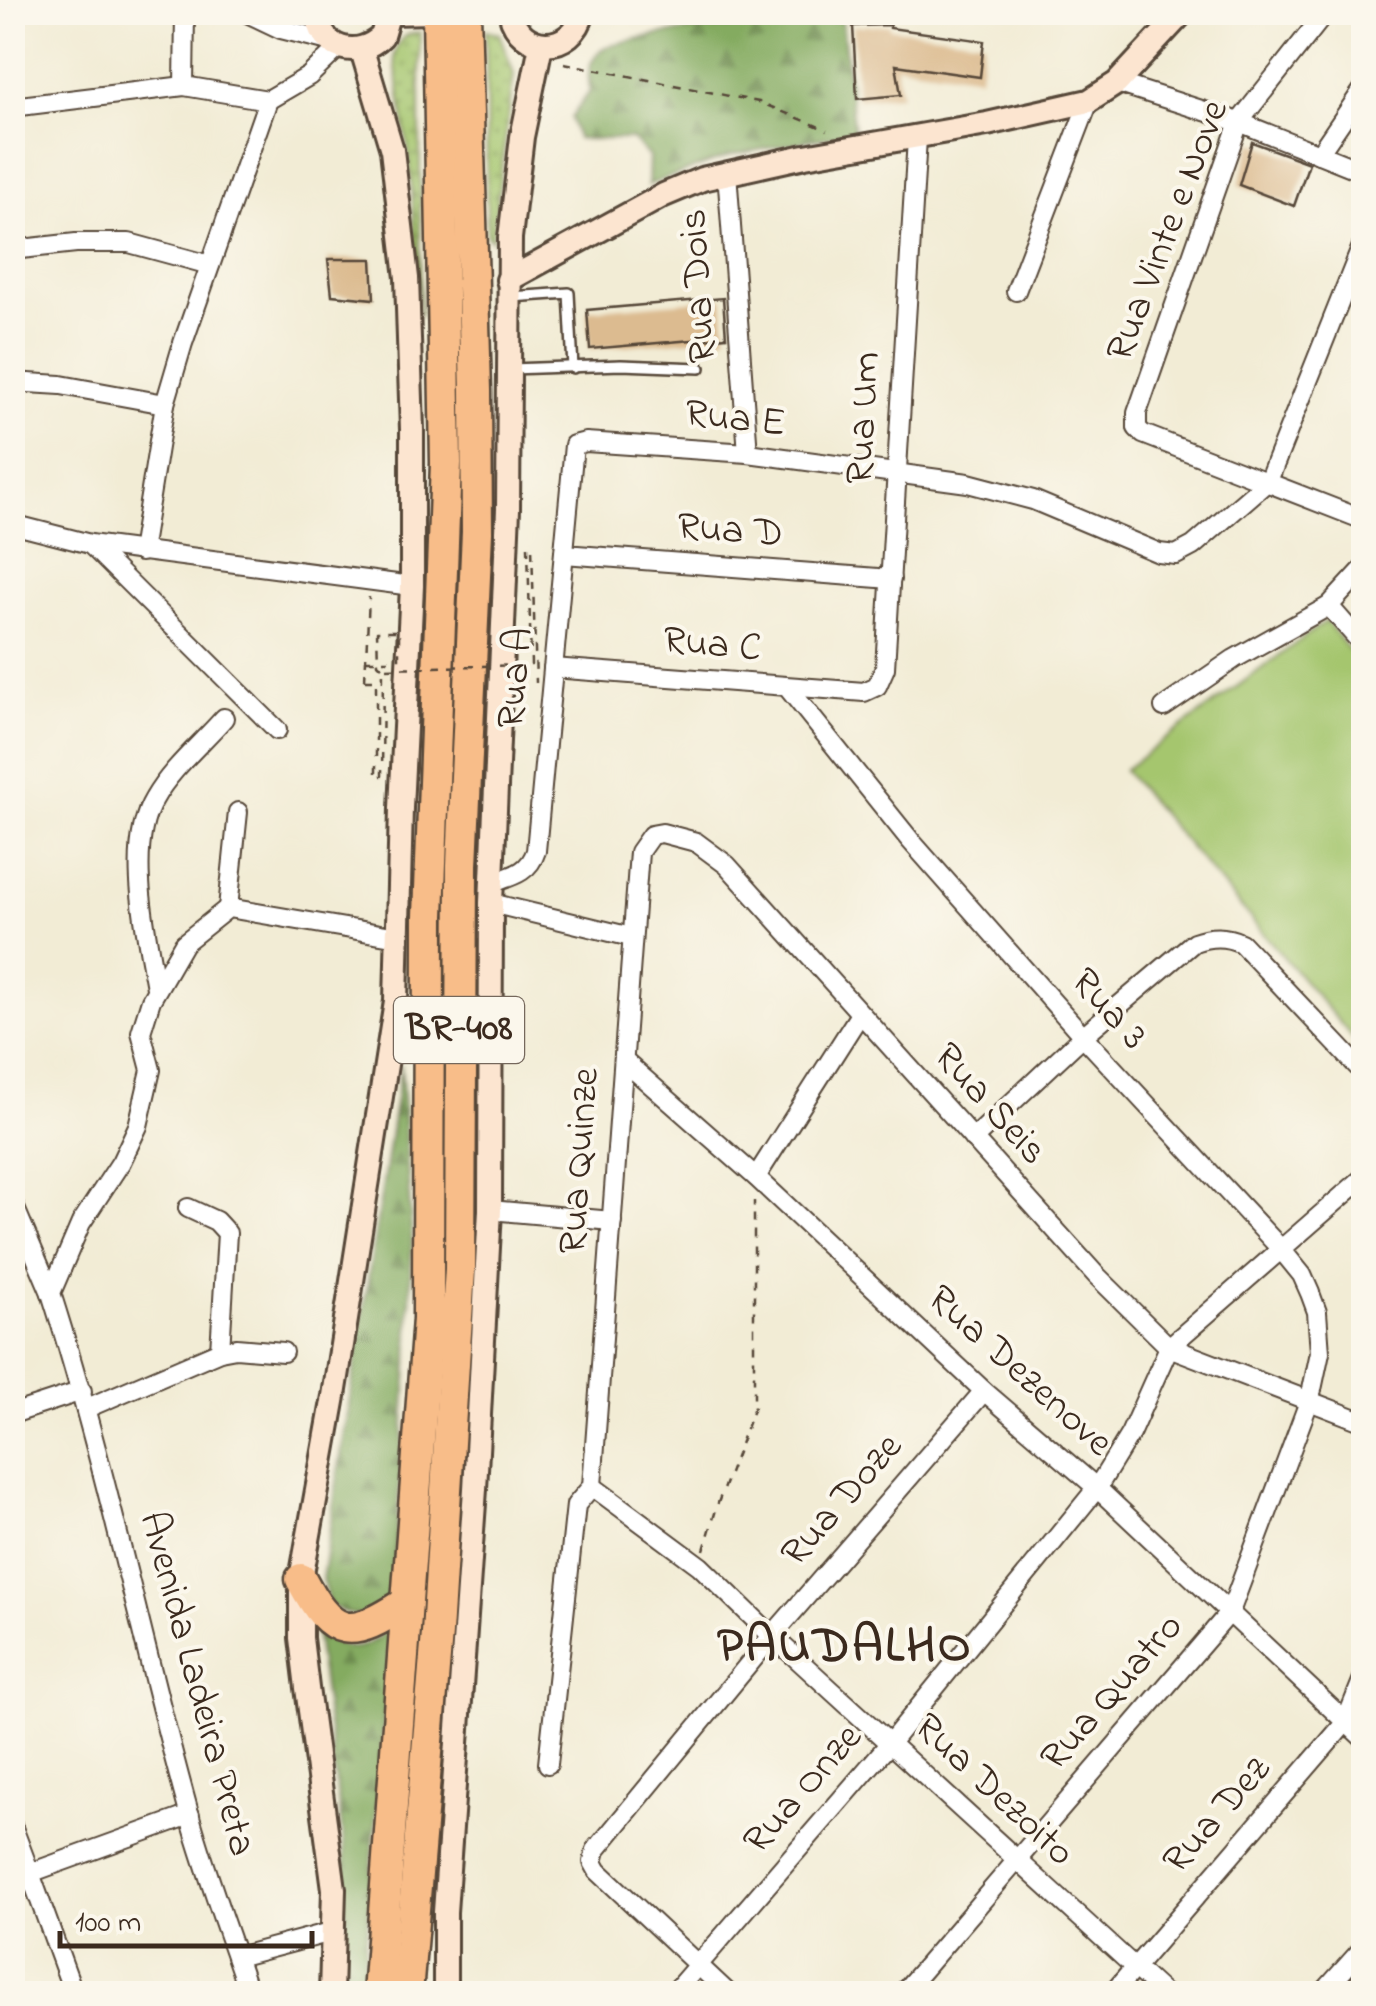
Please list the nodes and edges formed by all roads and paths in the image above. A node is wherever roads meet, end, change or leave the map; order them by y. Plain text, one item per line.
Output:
1 (186, 12) edge
2 (245, 12) edge
3 (318, 12) edge
4 (435, 12) edge
5 (465, 12) edge
6 (510, 12) edge
7 (583, 12) edge
8 (1184, 12) edge
9 (1326, 12) edge
10 (389, 13) edge
11 (343, 46) junction
12 (540, 51) junction
13 (453, 65) junction
14 (1117, 84) junction
15 (184, 86) junction
16 (1364, 88) edge
17 (268, 100) junction
18 (1089, 101) junction
19 (12, 107) edge
20 (1239, 122) junction
21 (830, 132) dead end
22 (917, 138) junction
23 (1319, 154) junction
24 (726, 172) junction
25 (1364, 172) edge
26 (1364, 241) edge
27 (12, 250) edge
28 (210, 265) junction
29 (508, 289) junction
30 (1016, 291) dead end
31 (508, 368) junction
32 (573, 368) junction
33 (700, 368) dead end
34 (12, 382) edge
35 (165, 404) junction
36 (571, 452) joint
37 (748, 454) junction
38 (896, 475) junction
39 (1268, 481) junction
40 (1364, 520) edge
41 (12, 524) edge
42 (90, 544) junction
43 (141, 552) junction
44 (564, 554) junction
45 (1364, 568) edge
46 (891, 579) junction
47 (369, 581) junction
48 (412, 586) junction
49 (1330, 606) junction
50 (1364, 646) edge
51 (366, 660) junction
52 (383, 668) junction
53 (554, 668) junction
54 (536, 683) dead end
55 (788, 688) junction
56 (864, 692) joint
57 (1164, 706) dead end
58 (224, 718) dead end
59 (277, 730) dead end
60 (238, 812) dead end
61 (643, 843) joint
62 (492, 893) junction
63 (228, 908) junction
64 (398, 936) junction
65 (631, 936) junction
66 (156, 988) junction
67 (860, 1014) junction
68 (1083, 1036) junction
69 (624, 1062) junction
70 (1364, 1073) edge
71 (974, 1139) junction
72 (756, 1176) junction
73 (1364, 1177) edge
74 (13, 1201) edge
75 (188, 1208) dead end
76 (490, 1210) junction
77 (612, 1221) junction
78 (1280, 1248) junction
79 (51, 1293) junction
80 (1169, 1348) junction
81 (220, 1350) junction
82 (283, 1352) dead end
83 (984, 1392) junction
84 (1310, 1399) junction
85 (84, 1400) junction
86 (12, 1414) edge
87 (1364, 1422) edge
88 (592, 1486) junction
89 (1097, 1488) junction
90 (700, 1566) junction
91 (301, 1579) junction
92 (406, 1603) junction
93 (1230, 1612) junction
94 (772, 1636) junction
95 (1364, 1676) edge
96 (1345, 1723) junction
97 (1364, 1739) edge
98 (890, 1744) junction
99 (548, 1764) dead end
100 (190, 1815) junction
101 (12, 1826) edge
102 (1015, 1859) junction
103 (30, 1873) junction
104 (12, 1894) edge
105 (335, 1931) junction
106 (1364, 1946) edge
107 (237, 1957) junction
108 (698, 1965) junction
109 (1135, 1967) junction
110 (74, 1994) edge
111 (249, 1994) edge
112 (331, 1994) edge
113 (378, 1994) edge
114 (407, 1994) edge
115 (445, 1994) edge
116 (673, 1994) edge
117 (728, 1994) edge
118 (902, 1994) edge
119 (1112, 1994) edge
120 (1164, 1994) edge
121 (1322, 1994) edge

1 - 15 street
2 - 11 street
3 - 11 main road
4 - 10 main road
4 - 13 highway, BR-408
5 - 13 highway, BR-408
6 - 12 main road
7 - 12 main road
8 - 14 main road
9 - 20 street, Rua Vinte e Nove
10 - 11 main road
11 - 17 street
11 - 48 main road
12 - 21 path
12 - 29 main road
13 - 92 highway, BR-408
13 - 114 highway, BR-408
14 - 18 main road
14 - 20 street
15 - 17 street
15 - 19 street
16 - 23 street
17 - 28 street
18 - 22 main road
18 - 30 street
20 - 23 street
20 - 39 street, Rua Vinte e Nove
22 - 24 main road
22 - 38 street, Rua Um
23 - 25 street
24 - 29 main road
24 - 37 street, Rua Dois
26 - 39 street
27 - 28 street
28 - 35 street
29 - 31 main road
29 - 32 lane
31 - 32 lane
31 - 62 main road
32 - 33 lane
34 - 35 street
35 - 43 street
36 - 37 street, Rua E
36 - 44 street, Rua A
37 - 38 street, Rua E
38 - 39 street, Rua E
38 - 46 street, Rua Um
39 - 40 street
41 - 42 street
42 - 43 street
42 - 59 street
43 - 47 street
44 - 46 street, Rua D
44 - 53 street, Rua A
45 - 49 street
46 - 56 street, Rua Um
47 - 48 street
47 - 51 path
48 - 64 main road
49 - 50 street
49 - 57 street
51 - 52 path, bridge
51 - 52 path, bridge
52 - 54 path, bridge
53 - 55 street, Rua C
53 - 62 street, Rua A
55 - 56 street, Rua C
55 - 68 street, Rua 3
58 - 66 street
60 - 63 street
61 - 65 street, Rua Quinze
61 - 67 street, Rua Seis
62 - 65 street
62 - 76 main road
63 - 64 street
63 - 66 street
64 - 91 main road
65 - 69 street, Rua Quinze
66 - 79 street
67 - 71 street, Rua Seis
67 - 72 street
68 - 70 street
68 - 71 street
68 - 78 street, Rua 3
69 - 72 street, Rua Dezenove
69 - 77 street, Rua Quinze
71 - 80 street, Rua Seis
72 - 83 street, Rua Dezenove
72 - 90 path
73 - 78 street
74 - 79 street, Avenida Ladeira Preta
75 - 81 street
76 - 77 street
76 - 115 main road
77 - 88 street, Rua Quinze
78 - 80 street
78 - 84 street, Rua 3
79 - 85 street, Avenida Ladeira Preta
80 - 84 street, Rua Seis
80 - 89 street
81 - 82 street
81 - 85 street
83 - 89 street, Rua Dezenove
83 - 94 street, Rua Doze
84 - 87 street, Rua Seis
84 - 93 street, Rua Quatro
85 - 86 street
85 - 100 street, Avenida Ladeira Preta
88 - 90 street, Rua Dezoito
88 - 99 street, Rua Quinze
89 - 93 street, Rua Dezenove
89 - 98 street, Rua Onze
90 - 94 street, Rua Dezoito
91 - 92 highway
91 - 105 main road
92 - 113 highway, BR-408
93 - 96 street, Rua Dezenove
93 - 102 street, Rua Quatro
94 - 98 street, Rua Dezoito
94 - 108 street, Rua Doze
95 - 96 street, Rua Dez
96 - 97 street, Rua Dezenove
96 - 109 street, Rua Dez
98 - 102 street, Rua Dezoito
98 - 108 street, Rua Onze
100 - 103 street
100 - 107 street, Avenida Ladeira Preta
101 - 103 street
102 - 109 street, Rua Dezoito
102 - 118 street, Rua Quatro
103 - 104 street
103 - 110 street
105 - 107 street
105 - 112 main road
106 - 121 street
107 - 111 street, Avenida Ladeira Preta
108 - 116 street, Rua Onze
108 - 117 street
109 - 119 street, Rua Dez
109 - 120 street, Rua Dezoito

